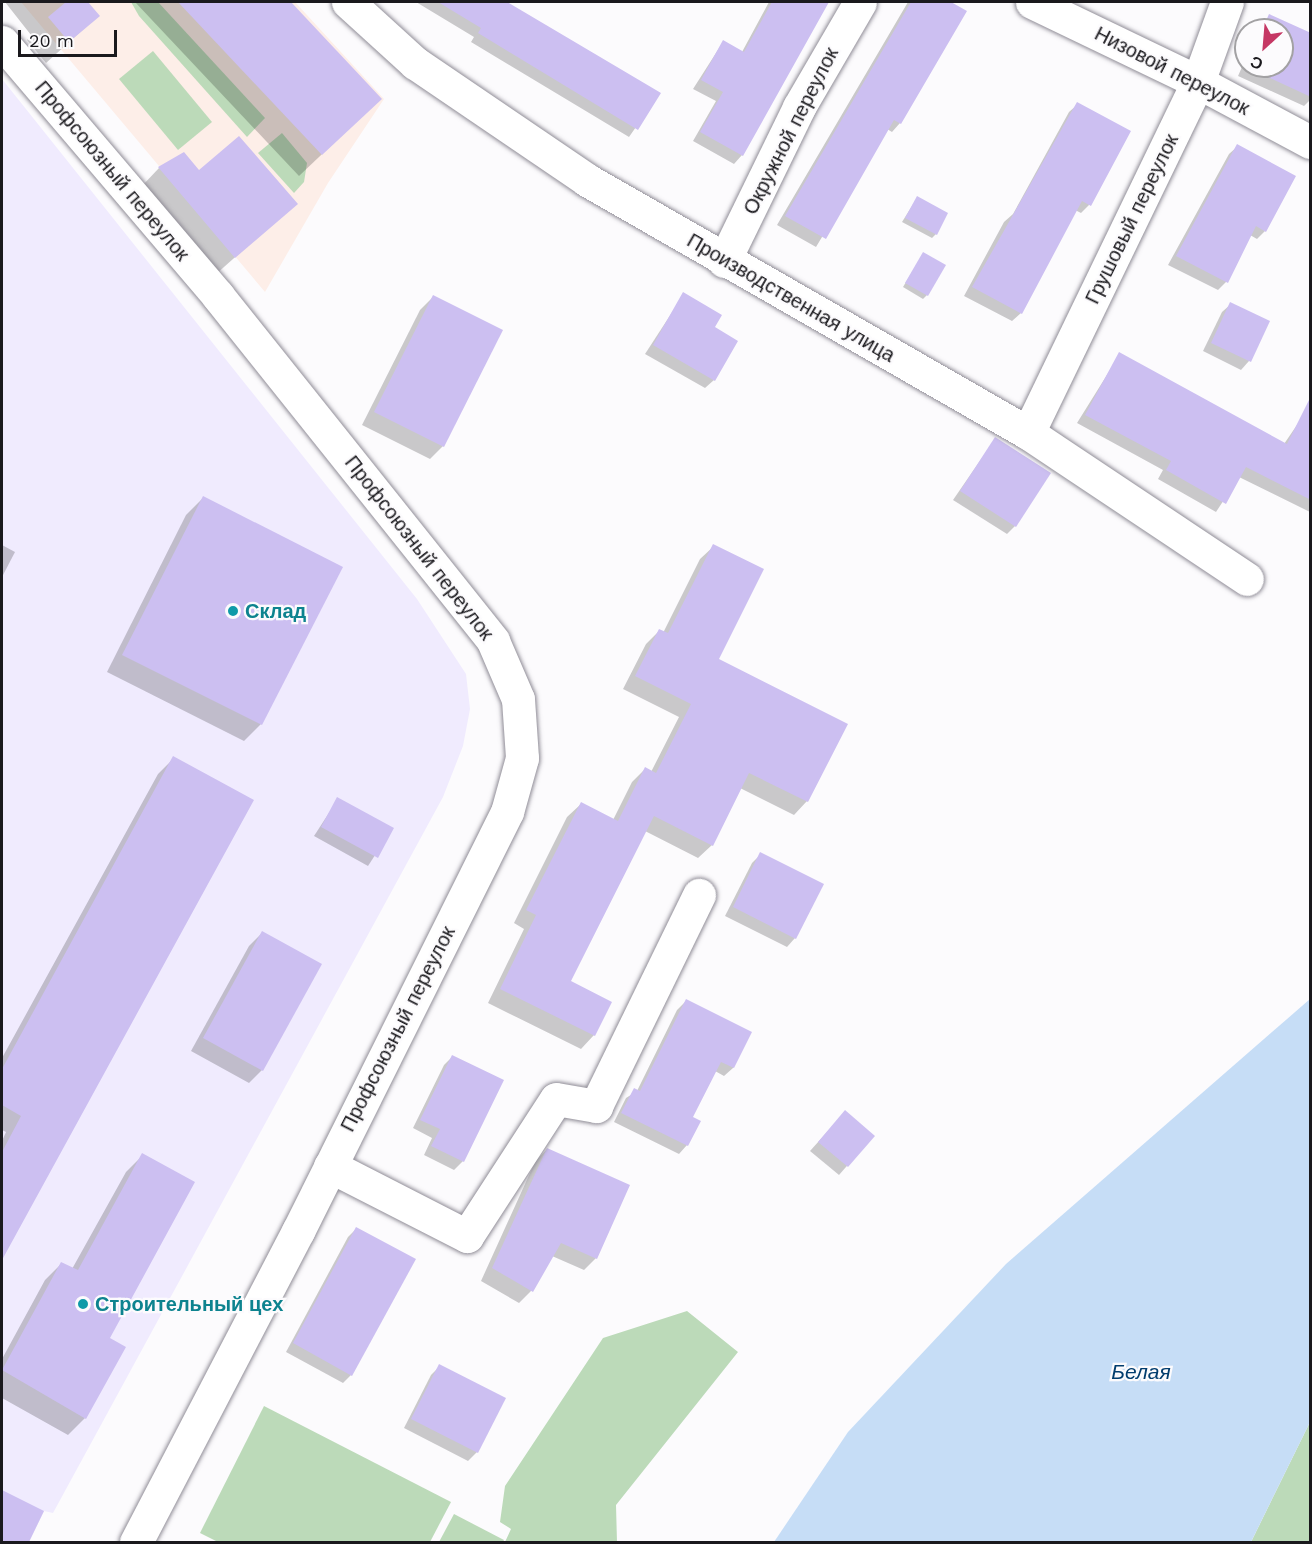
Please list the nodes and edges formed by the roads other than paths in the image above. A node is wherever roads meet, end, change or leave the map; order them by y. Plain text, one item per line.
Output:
1 (348, 2) edge
2 (860, 2) edge
3 (1032, 2) edge
4 (1227, 2) edge
5 (2, 42) edge
6 (1198, 82) junction
7 (1311, 142) edge
8 (724, 261) junction
9 (1028, 433) junction
10 (1247, 579) dead end
11 (699, 895) dead end
12 (330, 1166) junction
13 (136, 1542) edge

1 - 8 street, Производственная улица
2 - 8 street, Окружной переулок
3 - 6 street, Низовой переулок
4 - 6 street, Грушовый переулок
5 - 12 street, Профсоюзный переулок
6 - 7 street, Низовой переулок
6 - 9 street, Грушовый переулок
8 - 9 street, Производственная улица
9 - 10 street, Производственная улица
11 - 12 street
12 - 13 street, Профсоюзный переулок

